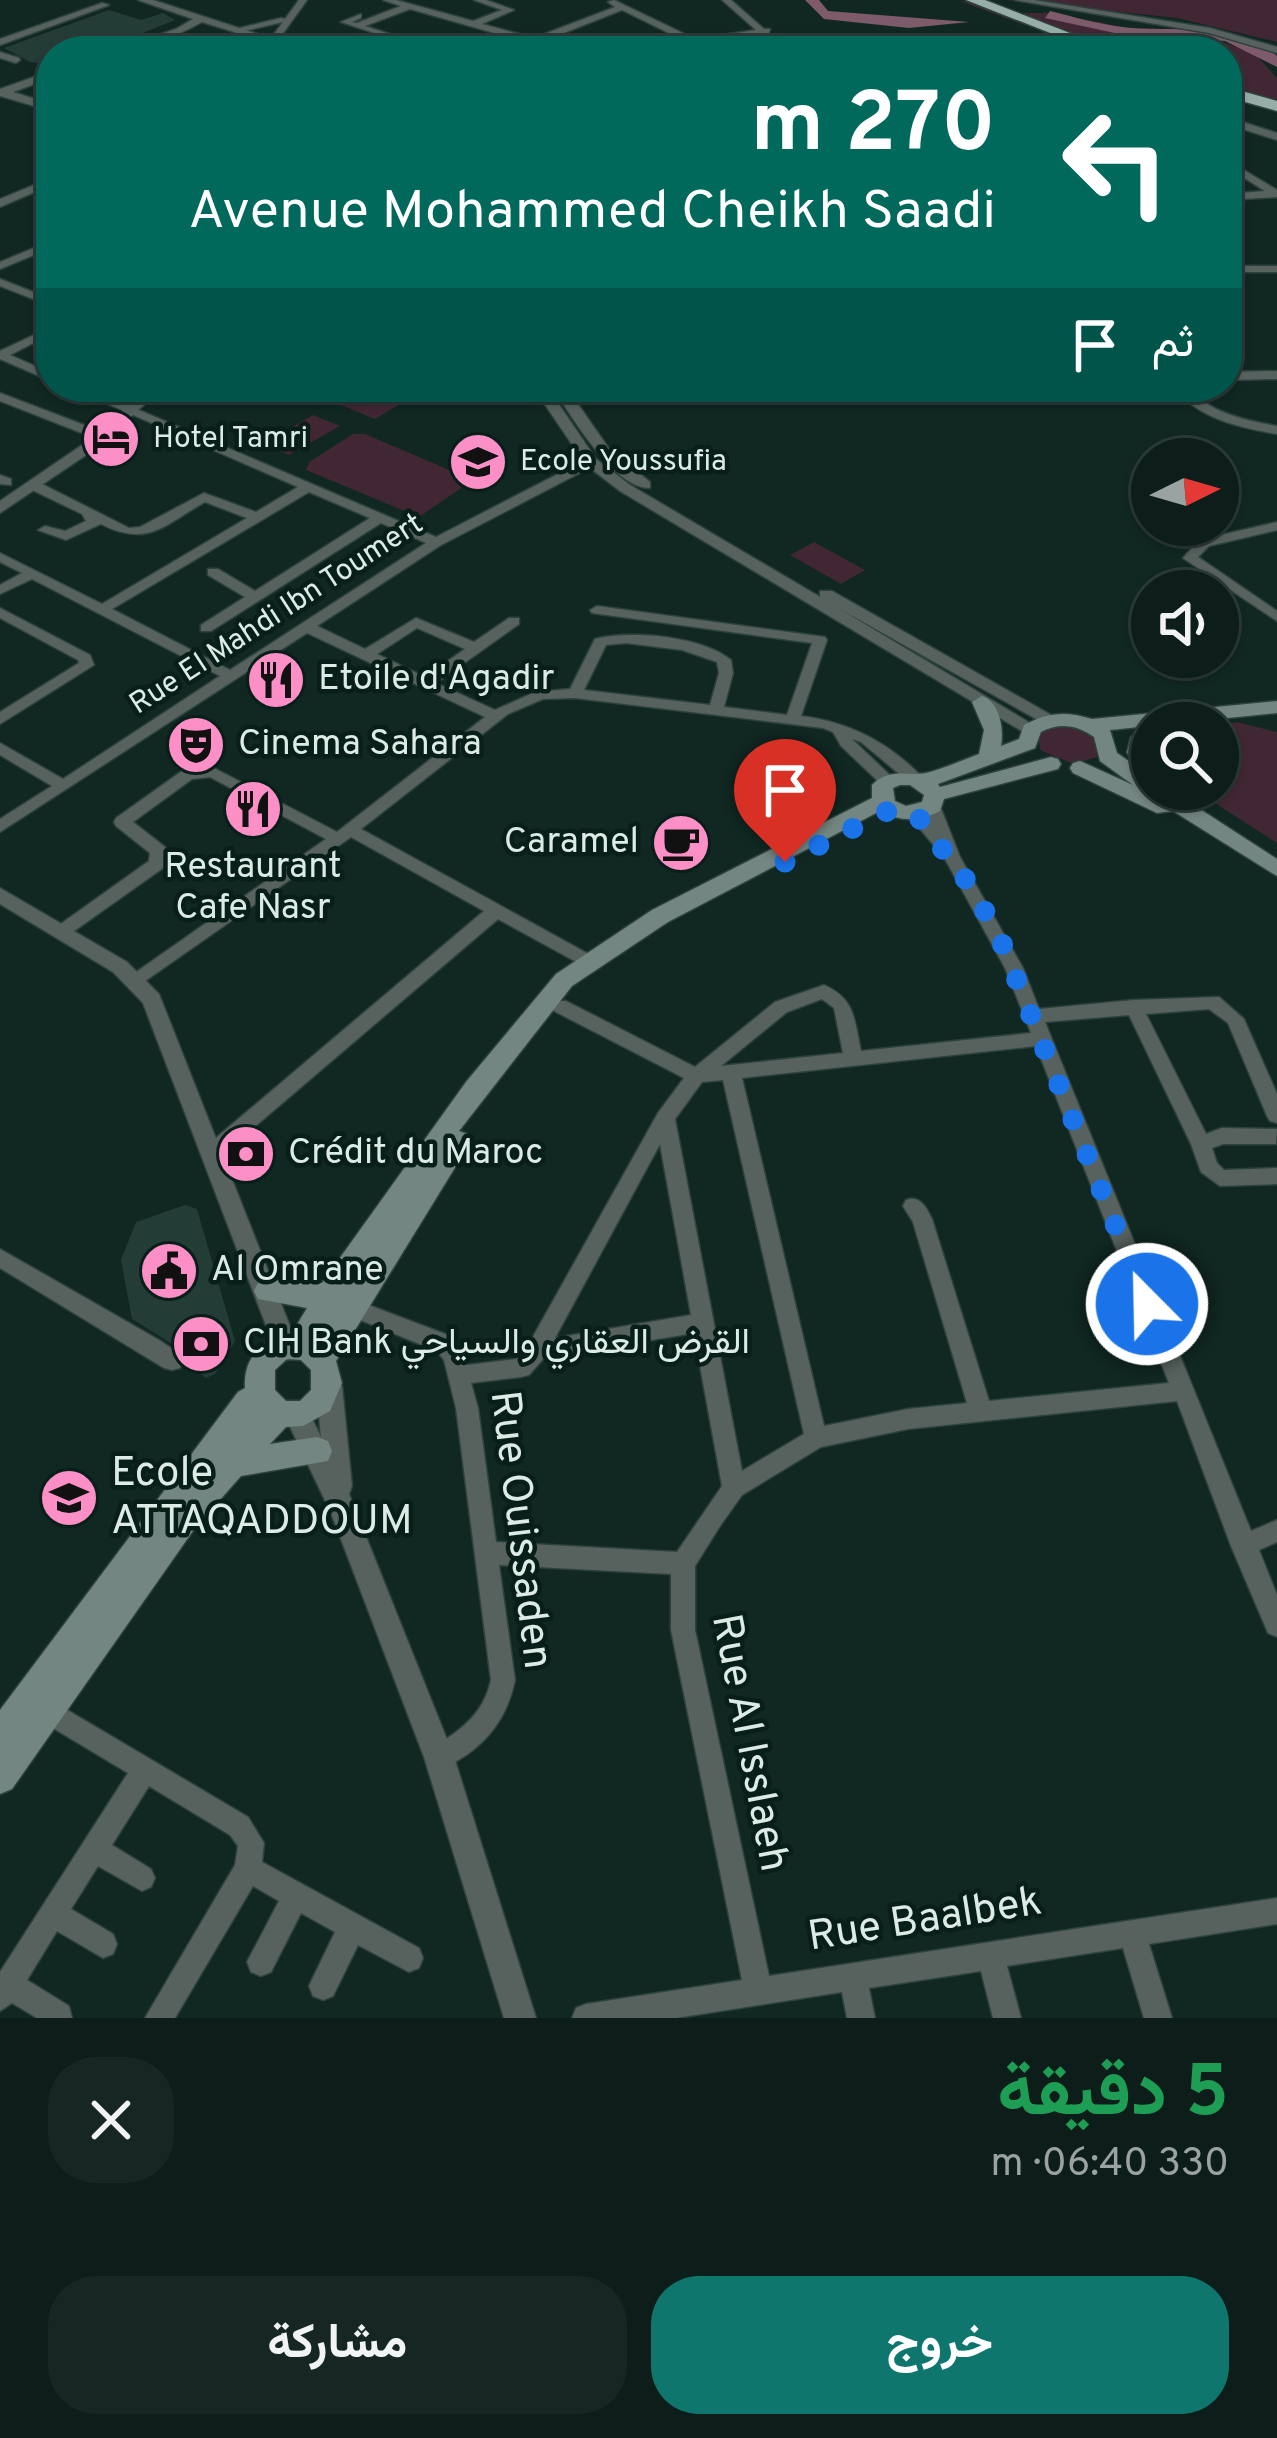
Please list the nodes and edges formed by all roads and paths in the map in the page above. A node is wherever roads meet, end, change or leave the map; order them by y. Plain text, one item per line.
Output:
1 (143, 0) edge
2 (303, 0) edge
3 (387, 0) edge
4 (478, 0) edge
5 (608, 0) edge
6 (726, 0) edge
7 (949, 0) edge
8 (973, 0) edge
9 (1019, 0) edge
10 (166, 3) edge
11 (105, 5) dead end
12 (410, 6) junction
13 (624, 6) junction
14 (201, 18) junction
15 (281, 20) dead end
16 (474, 24) junction
17 (236, 30) junction
18 (767, 32) junction
19 (165, 36) edge
20 (256, 36) edge
21 (277, 36) edge
22 (398, 36) edge
23 (516, 36) edge
24 (547, 36) edge
25 (682, 36) edge
26 (738, 36) edge
27 (771, 36) edge
28 (1045, 36) edge
29 (1069, 36) edge
30 (1228, 36) edge
31 (1242, 40) edge
32 (0, 42) edge
33 (1277, 50) edge
34 (0, 56) edge
35 (16, 60) dead end
36 (36, 80) edge
37 (1, 93) edge
38 (1242, 93) edge
39 (1277, 103) edge
40 (36, 104) edge
41 (1242, 125) edge
42 (1277, 137) edge
43 (1242, 172) edge
44 (36, 188) edge
45 (1277, 194) edge
46 (1242, 196) edge
47 (0, 203) edge
48 (36, 250) edge
49 (0, 266) edge
50 (1242, 269) edge
51 (1277, 269) edge
52 (0, 282) edge
53 (36, 297) edge
54 (0, 334) edge
55 (36, 337) edge
56 (31, 339) junction
57 (0, 355) edge
58 (36, 370) edge
59 (1277, 375) edge
60 (1242, 376) edge
61 (0, 397) edge
62 (113, 402) edge
63 (140, 402) edge
64 (550, 402) edge
65 (568, 402) edge
66 (1196, 402) edge
67 (131, 410) junction
68 (1277, 430) edge
69 (101, 436) junction
70 (591, 462) junction
71 (31, 486) junction
72 (308, 487) junction
73 (0, 508) edge
74 (257, 517) junction
75 (380, 518) junction
76 (1277, 526) edge
77 (45, 530) dead end
78 (436, 542) junction
79 (0, 557) edge
80 (213, 572) dead end
81 (32, 573) junction
82 (0, 590) edge
83 (255, 597) junction
84 (100, 610) junction
85 (597, 610) dead end
86 (0, 612) edge
87 (1277, 617) edge
88 (514, 621) dead end
89 (848, 625) junction
90 (307, 627) junction
91 (206, 628) dead end
92 (820, 640) junction
93 (475, 648) junction
94 (366, 655) junction
95 (233, 677) junction
96 (426, 683) junction
97 (575, 693) junction
98 (982, 702) junction
99 (1277, 707) edge
100 (716, 710) junction
101 (1239, 711) edge
102 (1239, 716) edge
103 (496, 717) junction
104 (0, 719) edge
105 (793, 719) junction
106 (1093, 725) junction
107 (1277, 725) edge
108 (1131, 727) edge
109 (839, 728) junction
110 (1037, 731) junction
111 (1131, 742) edge
112 (0, 748) edge
113 (1108, 753) junction
114 (989, 758) junction
115 (1051, 764) junction
116 (1080, 768) junction
117 (1131, 770) edge
118 (63, 786) junction
119 (911, 796) junction
120 (1183, 810) edge
121 (1202, 825) junction
122 (0, 827) edge
123 (343, 834) junction
124 (1277, 869) edge
125 (0, 896) edge
126 (496, 911) junction
127 (61, 932) junction
128 (588, 961) junction
129 (138, 980) junction
130 (560, 1006) junction
131 (1134, 1007) junction
132 (1030, 1016) junction
133 (1040, 1039) junction
134 (853, 1059) junction
135 (731, 1073) junction
136 (696, 1076) junction
137 (665, 1118) junction
138 (1277, 1119) edge
139 (1276, 1136) edge
140 (1201, 1144) junction
141 (1277, 1147) edge
142 (212, 1153) junction
143 (1277, 1176) edge
144 (913, 1206) dead end
145 (0, 1257) edge
146 (268, 1292) junction
147 (340, 1300) junction
148 (700, 1323) junction
149 (538, 1350) junction
150 (310, 1359) junction
151 (172, 1361) dead end
152 (457, 1366) junction
153 (1183, 1391) junction
154 (278, 1407) junction
155 (981, 1412) junction
156 (816, 1438) junction
157 (317, 1451) junction
158 (230, 1464) junction
159 (734, 1488) junction
160 (343, 1510) junction
161 (1277, 1531) edge
162 (1243, 1546) junction
163 (490, 1553) junction
164 (683, 1564) junction
165 (1277, 1625) edge
166 (47, 1710) junction
167 (0, 1738) edge
168 (439, 1756) junction
169 (143, 1772) junction
170 (0, 1777) edge
171 (94, 1849) junction
172 (248, 1869) junction
173 (142, 1878) dead end
174 (296, 1896) junction
175 (1277, 1911) edge
176 (52, 1913) junction
177 (352, 1927) junction
178 (1132, 1932) junction
179 (103, 1944) dead end
180 (991, 1954) junction
181 (409, 1958) dead end
182 (261, 1962) dead end
183 (852, 1975) junction
184 (323, 1986) dead end
185 (4, 1990) edge
186 (758, 1990) junction
187 (714, 2008) edge
188 (58, 2016) edge
189 (159, 2018) edge
190 (520, 2018) edge
191 (586, 2018) edge
192 (861, 2018) edge
193 (1007, 2018) edge
194 (1158, 2018) edge

1 - 10 street
2 - 21 street
3 - 12 street
4 - 16 street
5 - 13 street
6 - 18 street
7 - 28 highway
8 - 29 highway
9 - 30 street
10 - 14 street
11 - 32 street
12 - 16 street
12 - 22 street
13 - 24 street
13 - 25 street
14 - 17 street
14 - 19 street
15 - 17 street
16 - 23 street
17 - 20 street
18 - 26 street
18 - 27 street
31 - 33 street
34 - 35 street
36 - 37 street
37 - 40 street
38 - 39 highway
41 - 42 street
43 - 45 street
44 - 47 street
45 - 46 street
48 - 49 street
50 - 51 street
52 - 53 street
54 - 56 street
55 - 56 street
56 - 57 street
57 - 58 street
59 - 60 street
61 - 69 street
62 - 67 street
63 - 67 street
64 - 70 street
65 - 110 street
66 - 68 street
67 - 69 street
67 - 72 street
69 - 71 street
70 - 78 street, Rue El Mahdi Ibn Toumert
70 - 89 street
71 - 73 street
71 - 74 street
71 - 77 street
72 - 74 street
72 - 75 street
74 - 84 street
75 - 78 street
75 - 83 street
76 - 87 street
78 - 90 street, Rue El Mahdi Ibn Toumert
79 - 81 street
80 - 83 street
81 - 82 street
81 - 84 street
83 - 91 street
84 - 95 street
85 - 92 street
86 - 104 street
88 - 93 street
89 - 92 street
89 - 98 street
90 - 94 street
90 - 95 street, Rue El Mahdi Ibn Toumert
92 - 105 street
93 - 94 street
93 - 96 street
94 - 96 street
95 - 118 street, Rue El Mahdi Ibn Toumert
96 - 103 street
97 - 100 street
97 - 100 street
97 - 103 street
98 - 110 street
98 - 114 main road
99 - 101 main road
100 - 105 street
102 - 107 main road
103 - 123 street
105 - 109 street
106 - 108 main road
106 - 110 main road
106 - 113 main road
109 - 119 street
109 - 119 street
110 - 114 main road
110 - 115 main road
111 - 113 main road
112 - 118 street
113 - 116 main road
113 - 117 main road
114 - 119 main road
115 - 116 main road
115 - 119 main road
116 - 121 main road
118 - 122 street, Rue El Mahdi Ibn Toumert
119 - 128 main road
119 - 130 main road
119 - 132 street
120 - 121 main road
121 - 124 main road
123 - 126 street
123 - 127 street
123 - 129 street
125 - 127 street
126 - 128 street
126 - 142 street
127 - 129 street
128 - 147 main road
129 - 142 street
130 - 136 street
130 - 147 main road
131 - 132 street
131 - 138 street
131 - 140 street
132 - 133 street
133 - 134 street
133 - 153 street
134 - 135 street
134 - 136 street
135 - 136 street
135 - 156 street
136 - 137 street
137 - 148 street
137 - 149 street
138 - 139 street
139 - 140 street
139 - 141 street
140 - 143 street
142 - 146 street
144 - 155 street
145 - 151 street
146 - 147 main road
146 - 150 street
147 - 150 main road
147 - 152 street
148 - 149 street
148 - 159 street
149 - 152 street
150 - 154 main road
150 - 154 main road
150 - 160 street
152 - 163 street, Rue Ouissaden
153 - 155 street
153 - 162 street
154 - 157 street
154 - 158 main road
154 - 167 main road
155 - 156 street
156 - 159 street
157 - 158 main road
157 - 160 street
158 - 166 main road
159 - 164 street
160 - 168 street
161 - 162 street
162 - 165 street
163 - 164 street
163 - 168 street, Rue Ouissaden
164 - 186 street, Rue Al Isslaeh
166 - 169 street
166 - 170 main road
168 - 190 street
169 - 171 street
169 - 172 street
171 - 173 street
171 - 176 street
172 - 174 street
172 - 189 street
174 - 177 street
174 - 182 street
175 - 178 street, Rue Baalbek
176 - 179 street
176 - 185 street
177 - 181 street
177 - 184 street
178 - 180 street, Rue Baalbek
178 - 194 street
180 - 183 street, Rue Baalbek
180 - 193 street
183 - 186 street, Rue Baalbek
183 - 192 street
185 - 188 street
186 - 187 street, Rue Baalbek
187 - 191 street, Rue Baalbek

